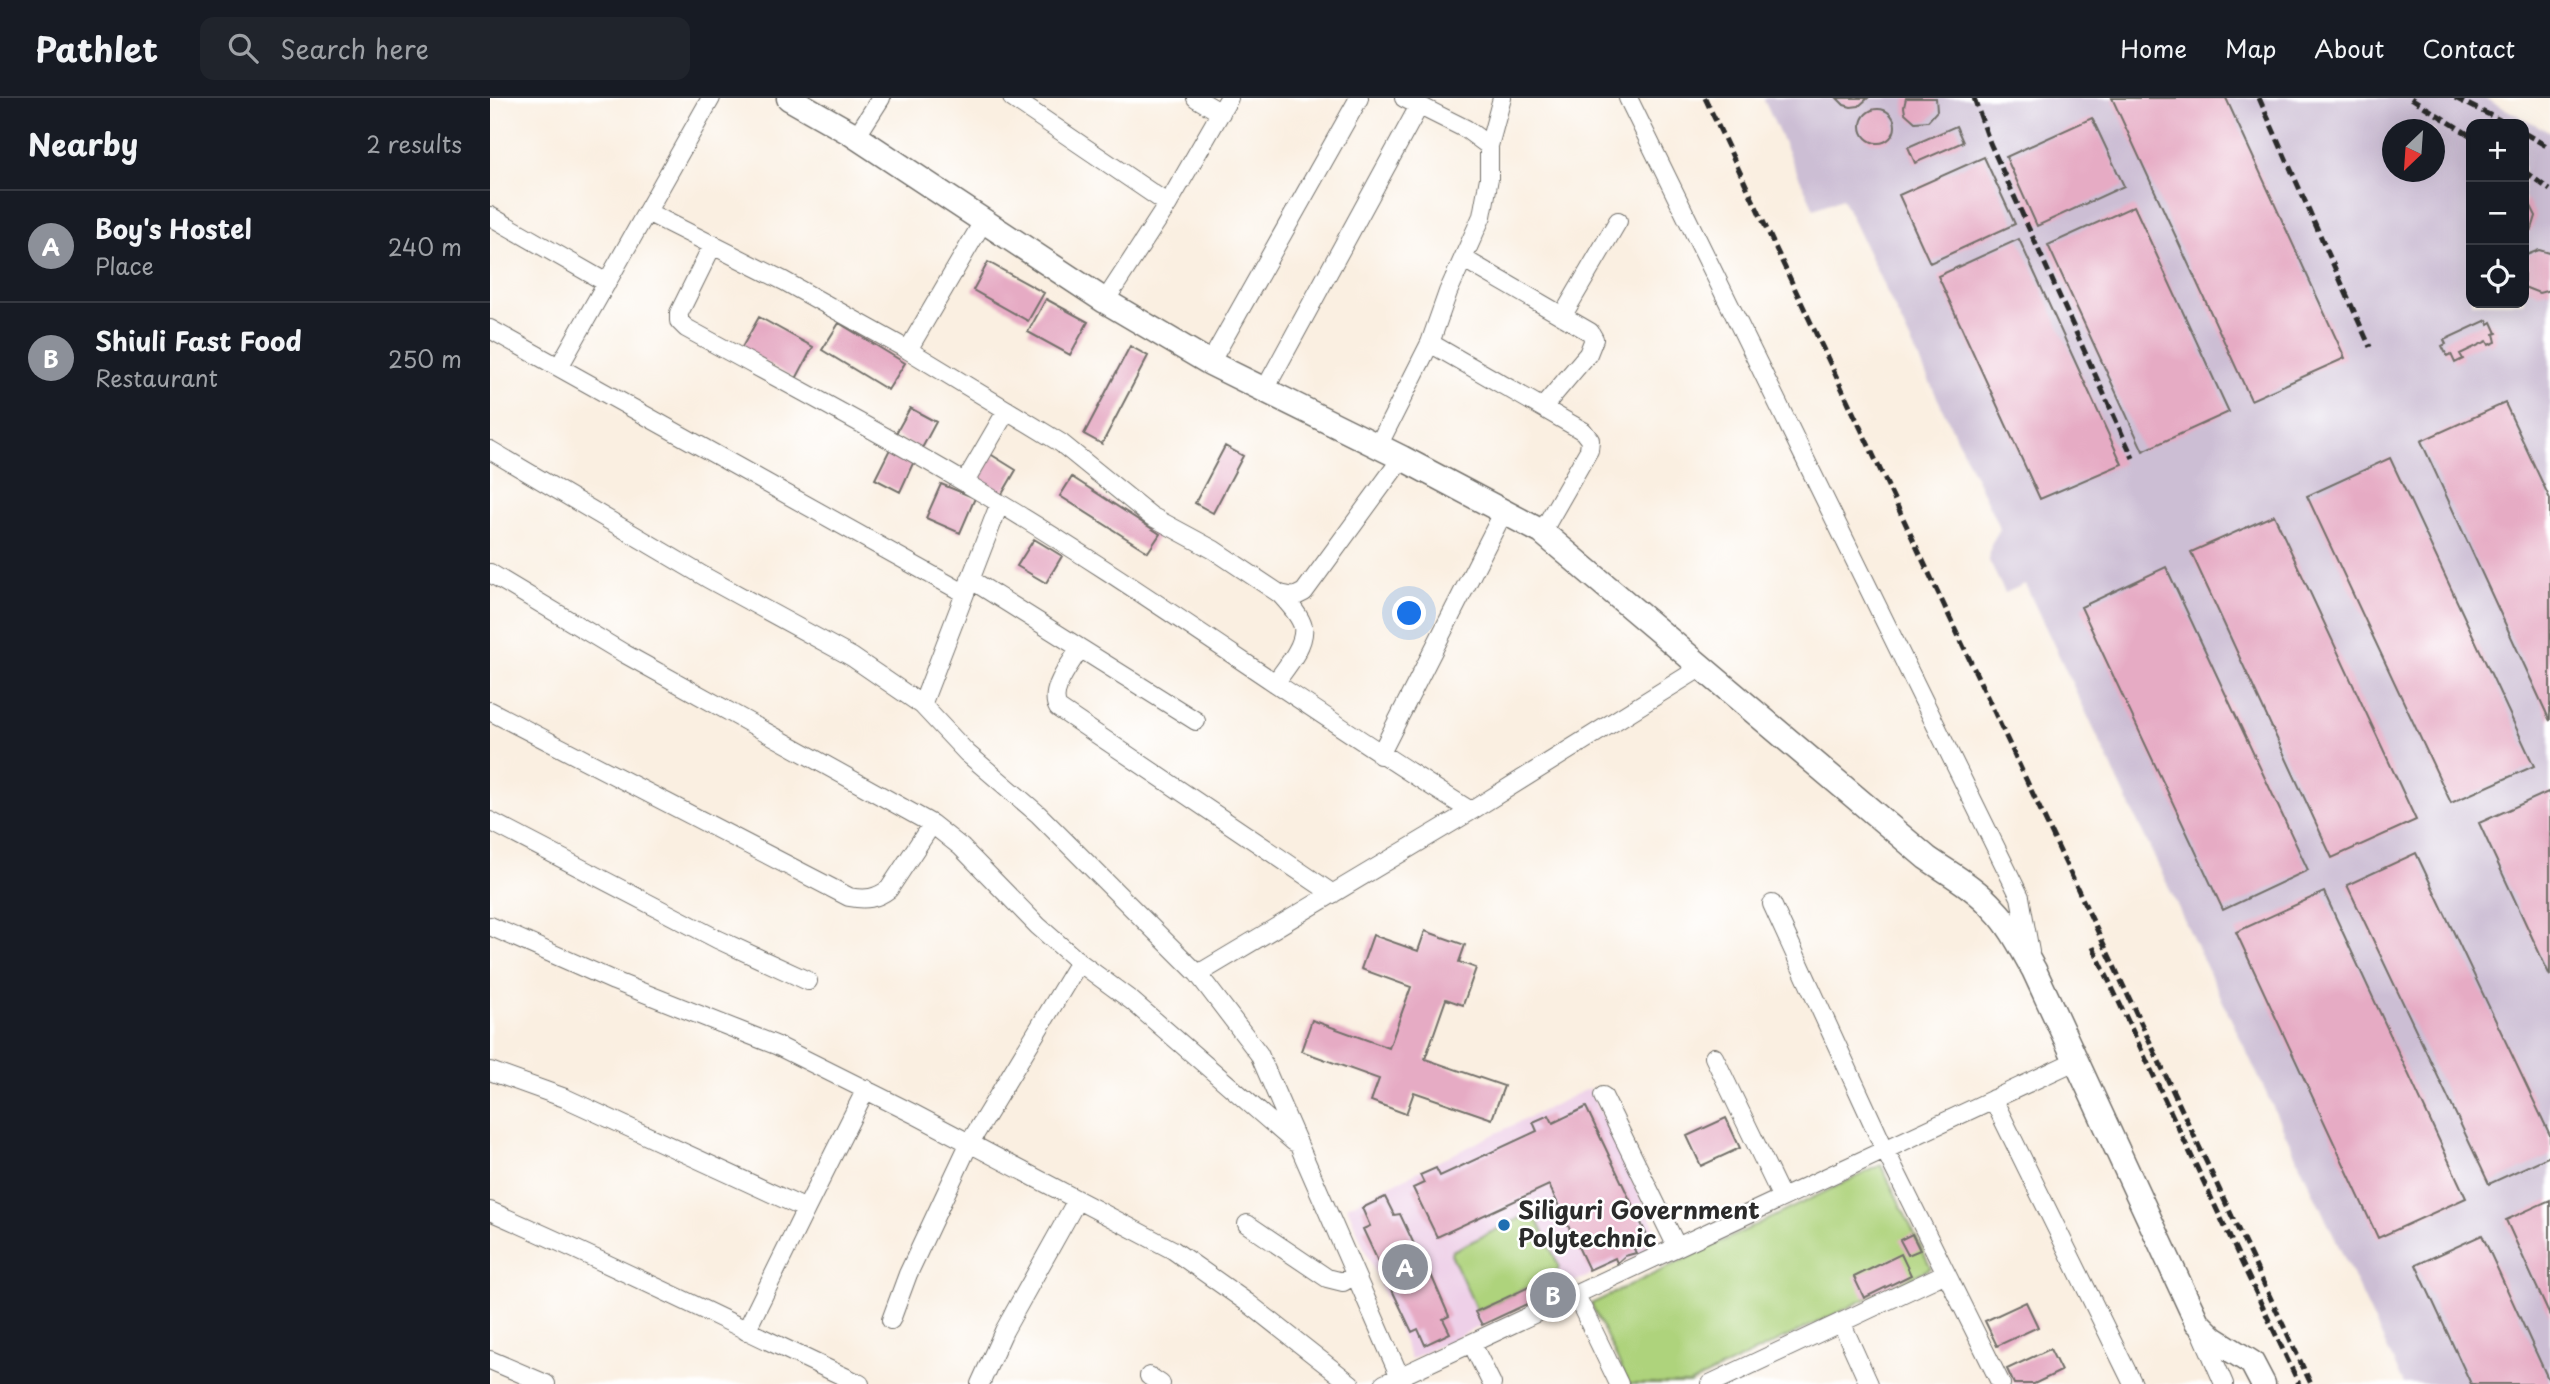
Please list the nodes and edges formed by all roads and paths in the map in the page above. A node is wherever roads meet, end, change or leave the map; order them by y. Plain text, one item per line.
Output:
1 (711, 98) edge
2 (789, 98) edge
3 (881, 98) edge
4 (1012, 98) edge
5 (1196, 98) edge
6 (1359, 98) edge
7 (1502, 98) edge
8 (1629, 98) edge
9 (1412, 102) edge
10 (1225, 105) edge
11 (856, 137) junction
12 (1489, 146) junction
13 (1168, 204) junction
14 (647, 212) junction
15 (490, 216) edge
16 (984, 220) junction
17 (1618, 220) dead end
18 (713, 244) junction
19 (1464, 259) junction
20 (607, 283) junction
21 (1105, 301) junction
22 (1563, 315) junction
23 (490, 329) edge
24 (1430, 343) junction
25 (908, 349) junction
26 (1210, 363) junction
27 (559, 367) junction
28 (1264, 391) junction
29 (1543, 407) junction
30 (1007, 410) junction
31 (1378, 446) junction
32 (490, 450) edge
33 (1402, 458) junction
34 (965, 482) junction
35 (999, 505) junction
36 (1503, 513) junction
37 (1542, 533) junction
38 (490, 573) edge
39 (967, 586) junction
40 (1280, 594) junction
41 (1080, 648) junction
42 (1700, 668) junction
43 (1275, 683) junction
44 (922, 705) junction
45 (490, 711) edge
46 (1196, 720) dead end
47 (1380, 755) junction
48 (1471, 811) junction
49 (490, 821) edge
50 (932, 824) junction
51 (1333, 894) junction
52 (1772, 904) dead end
53 (490, 926) edge
54 (1079, 962) junction
55 (2034, 970) junction
56 (1198, 974) junction
57 (808, 981) dead end
58 (1714, 1057) dead end
59 (2075, 1061) junction
60 (490, 1070) edge
61 (866, 1089) junction
62 (1602, 1096) dead end
63 (1993, 1099) junction
64 (970, 1144) junction
65 (1297, 1144) junction
66 (1885, 1150) junction
67 (1782, 1198) junction
68 (1077, 1200) junction
69 (806, 1209) junction
70 (490, 1212) edge
71 (1247, 1224) dead end
72 (1677, 1247) junction
73 (1946, 1273) junction
74 (1355, 1275) junction
75 (1580, 1289) junction
76 (891, 1320) dead end
77 (1841, 1322) junction
78 (2197, 1322) junction
79 (746, 1331) junction
80 (1475, 1338) junction
81 (490, 1360) edge
82 (1740, 1378) edge
83 (1396, 1382) edge
84 (546, 1384) edge
85 (860, 1384) edge
86 (979, 1384) edge
87 (1351, 1384) edge
88 (1492, 1384) edge
89 (1619, 1384) edge
90 (1710, 1384) edge
91 (1869, 1384) edge
92 (2001, 1384) edge
93 (2133, 1384) edge
94 (2224, 1384) edge
95 (2263, 1384) edge

1 - 14 street
2 - 11 street
3 - 11 street
4 - 13 street
5 - 10 street
6 - 26 street
7 - 12 street
8 - 55 street
9 - 12 street
9 - 28 street
10 - 13 street
11 - 16 street
12 - 19 street
13 - 21 street
14 - 18 street
14 - 20 street
15 - 20 street
16 - 21 street
16 - 25 street
17 - 22 street
18 - 25 street
18 - 34 street
19 - 22 street
19 - 24 street
20 - 27 street
21 - 26 street
22 - 29 street
23 - 27 street
24 - 29 street
24 - 31 street
25 - 30 street
26 - 28 street
27 - 39 street
28 - 31 street
29 - 37 street
30 - 34 street
30 - 40 street
31 - 33 street
32 - 44 street
33 - 36 street
33 - 40 street
34 - 35 street
35 - 39 street
35 - 43 street
36 - 37 street
36 - 47 street
37 - 42 street
38 - 50 street
39 - 41 street
39 - 44 street
40 - 43 street
41 - 46 street
41 - 51 street
42 - 48 street
42 - 55 street
43 - 47 street
44 - 56 street
45 - 50 street
47 - 48 street
48 - 51 street
49 - 57 street
50 - 54 street
51 - 56 street
52 - 66 street
53 - 61 street
54 - 64 street
54 - 65 street
55 - 59 street
56 - 65 street
58 - 67 street
59 - 63 street
59 - 78 street
60 - 69 street
61 - 64 street
61 - 69 street
62 - 72 street
63 - 66 street
63 - 93 street
64 - 68 street
64 - 76 street
65 - 74 street
66 - 67 street
66 - 73 street
67 - 72 street
68 - 86 street
68 - 87 street
69 - 79 street
70 - 79 street
71 - 74 street
72 - 75 street
73 - 77 street
73 - 92 street
74 - 83 street
75 - 80 street
75 - 89 street
77 - 82 street
77 - 91 street
78 - 94 street
78 - 95 street
79 - 85 street
80 - 83 street
80 - 88 street
81 - 84 street
82 - 90 street

